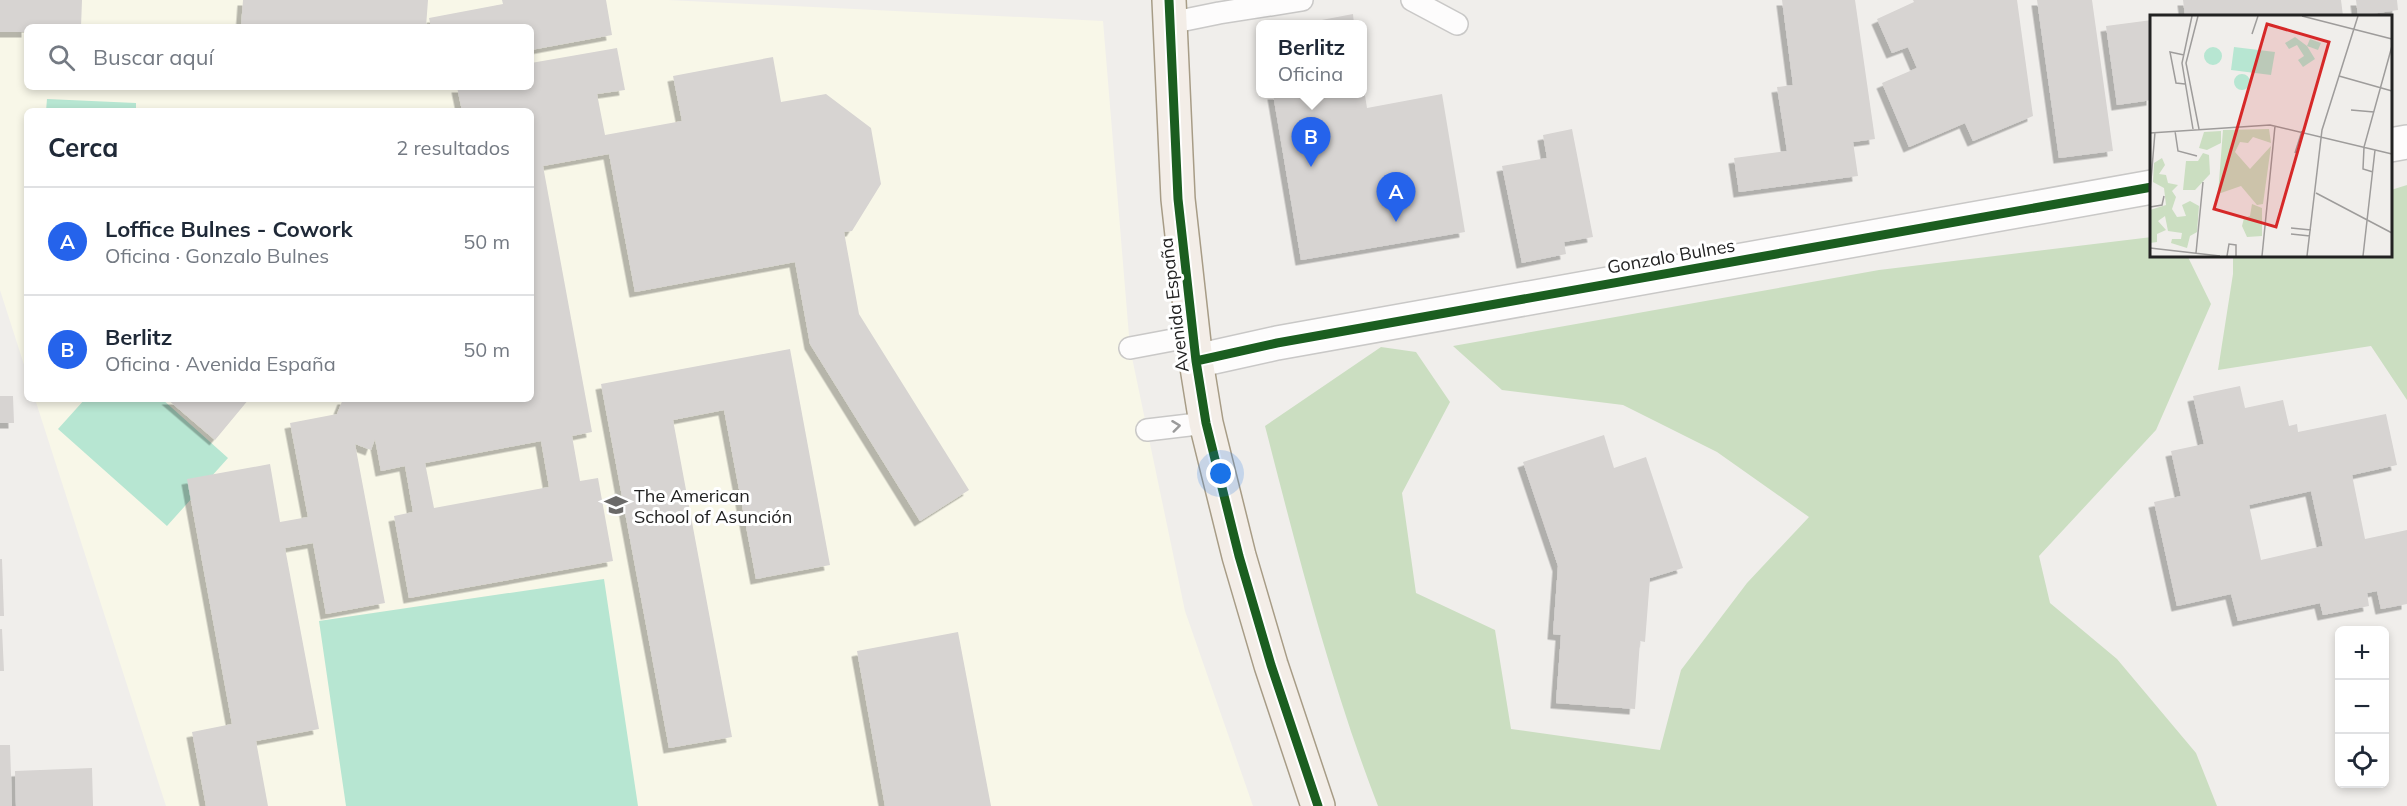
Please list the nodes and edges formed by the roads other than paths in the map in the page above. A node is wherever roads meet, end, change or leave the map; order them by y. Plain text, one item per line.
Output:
1 (1302, 0) edge
2 (1412, 0) edge
3 (1170, 12) edge
4 (1457, 24) dead end
5 (2407, 142) edge
6 (2392, 145) edge
7 (2150, 187) edge
8 (1130, 348) dead end
9 (1195, 349) junction
10 (1206, 423) junction
11 (1147, 430) dead end
12 (1318, 806) edge

1 - 3 lane
2 - 4 lane
3 - 9 main road, Avenida España
5 - 6 street
7 - 9 street, Gonzalo Bulnes
8 - 9 lane
9 - 10 main road, Avenida España
11 -> 10 lane
10 - 12 main road, Avenida España

